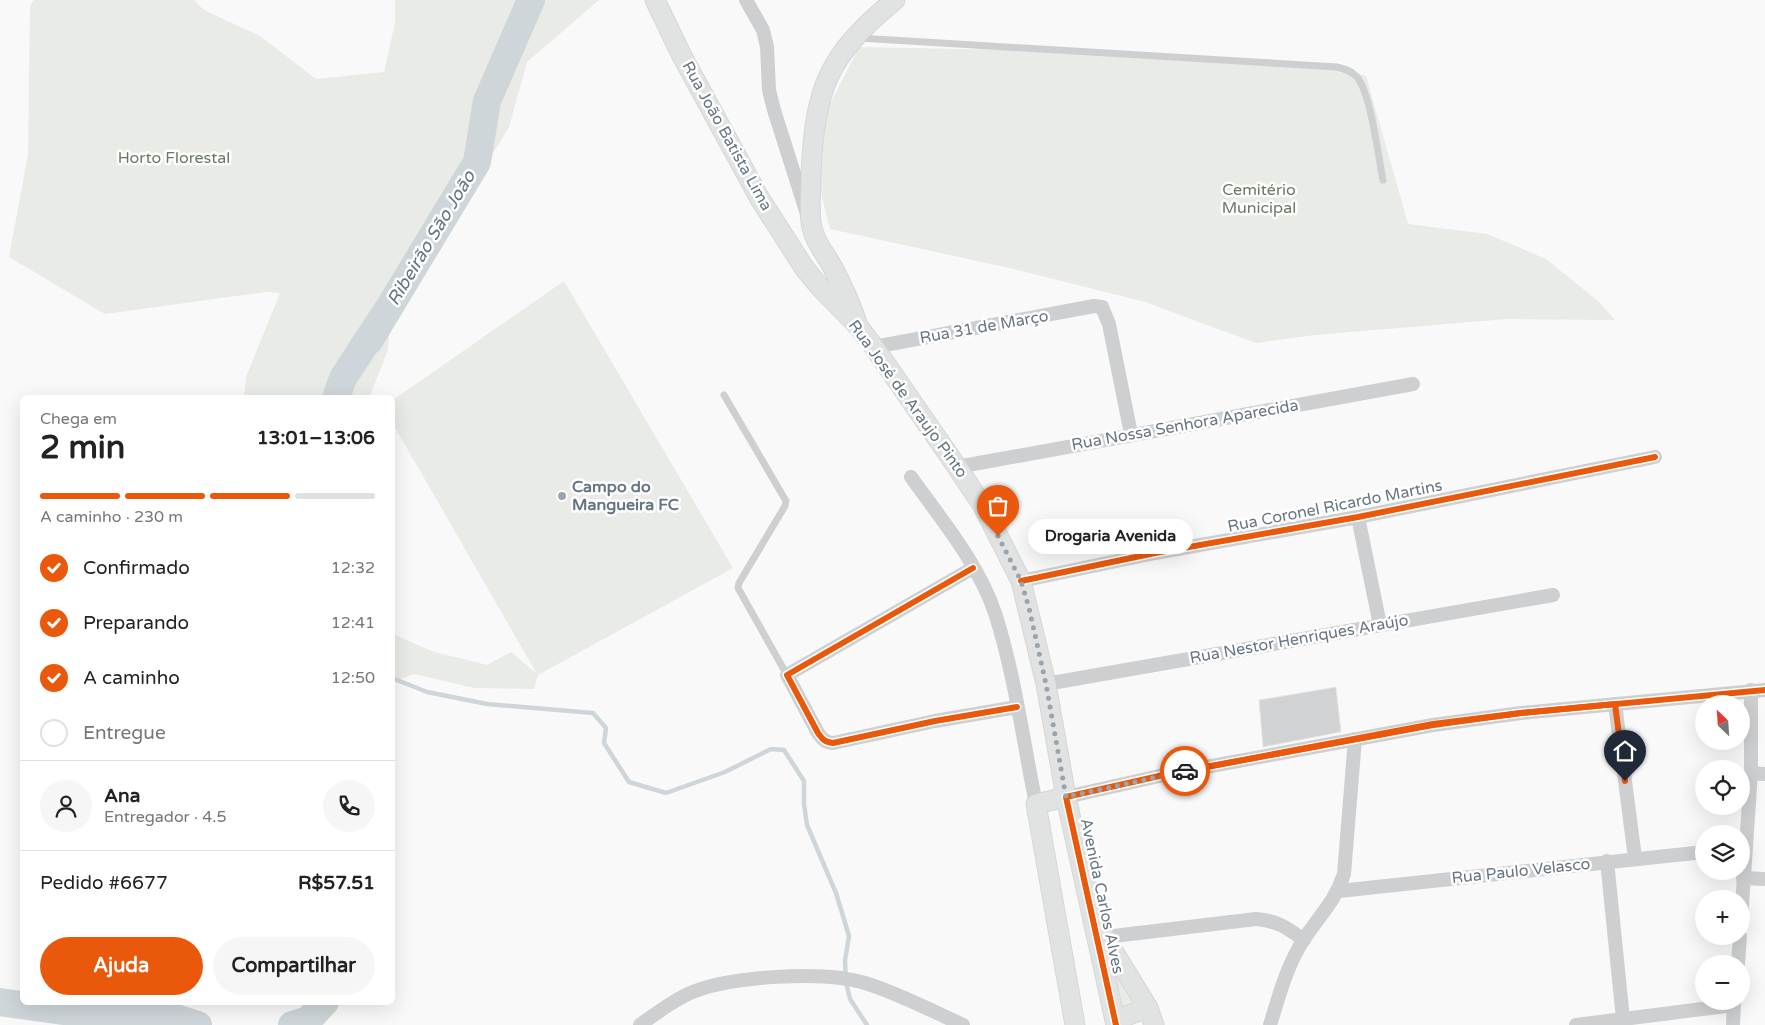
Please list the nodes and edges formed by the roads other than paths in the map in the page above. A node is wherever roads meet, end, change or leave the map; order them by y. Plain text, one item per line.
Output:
1 (655, 0) edge
2 (746, 0) edge
3 (895, 0) edge
4 (854, 37) junction
5 (1383, 180) dead end
6 (812, 231) junction
7 (805, 269) joint
8 (858, 326) junction
9 (874, 347) junction
10 (1414, 384) dead end
11 (724, 395) dead end
12 (1131, 434) junction
13 (1655, 457) dead end
14 (957, 467) junction
15 (911, 477) dead end
16 (1358, 517) junction
17 (973, 568) junction
18 (1021, 581) junction
19 (1552, 595) dead end
20 (1380, 624) junction
21 (787, 675) junction
22 (1046, 684) junction
23 (1758, 690) edge
24 (1615, 704) junction
25 (1017, 708) junction
26 (1355, 739) junction
27 (1751, 773) junction
28 (1765, 774) edge
29 (1066, 797) junction
30 (1036, 804) junction
31 (1745, 825) edge
32 (1695, 853) edge
33 (1635, 858) junction
34 (1608, 861) junction
35 (1750, 879) edge
36 (1765, 880) edge
37 (1339, 891) junction
38 (1092, 916) junction
39 (1105, 937) junction
40 (1304, 940) junction
41 (1695, 1009) edge
42 (1734, 1010) edge
43 (1151, 1016) edge
44 (1623, 1019) junction
45 (1115, 1022) edge
46 (640, 1025) edge
47 (964, 1025) edge
48 (1075, 1025) edge
49 (1270, 1025) edge
50 (1576, 1025) edge
51 (1733, 1025) edge

1 - 7 main road, Rua João Batista Lima
2 - 6 street
3 - 4 main road
4 - 5 lane
4 - 6 main road
6 - 8 main road
7 - 8 main road, Rua José de Araujo Pinto
8 - 9 main road, Rua José de Araujo Pinto
9 - 12 street, Rua 31 de Março
9 - 14 main road, Rua José de Araujo Pinto
10 - 12 street, Rua Nossa Senhora Aparecida
11 - 21 lane
12 - 14 street, Rua Nossa Senhora Aparecida
13 - 16 street, Rua Coronel Ricardo Martins
14 - 18 main road, Rua José de Araujo Pinto
15 - 17 street
16 - 18 street, Rua Coronel Ricardo Martins
16 - 20 street
17 - 21 street
17 - 25 street
18 - 22 main road, Rua José de Araujo Pinto
19 - 20 street, Rua Nestor Henriques Araújo
20 - 22 street, Rua Nestor Henriques Araújo
21 - 25 street
22 - 29 main road, Rua José de Araujo Pinto
23 - 24 street
23 - 27 street
24 - 26 street
24 - 33 street
25 - 30 street
26 - 29 street
26 - 37 street
27 - 28 street
27 - 31 street
29 - 30 main road
29 - 38 main road, Avenida Carlos Alves
30 - 48 main road
32 - 33 street, Rua Paulo Velasco
33 - 34 street, Rua Paulo Velasco
34 - 37 street, Rua Paulo Velasco
34 - 44 street
35 - 36 street
37 - 40 street
38 - 39 main road
38 - 45 main road, Avenida Carlos Alves
39 - 40 street
39 - 43 main road
40 - 49 street
41 - 44 street
42 - 51 street
43 - 45 main road
44 - 50 street
46 - 47 street

